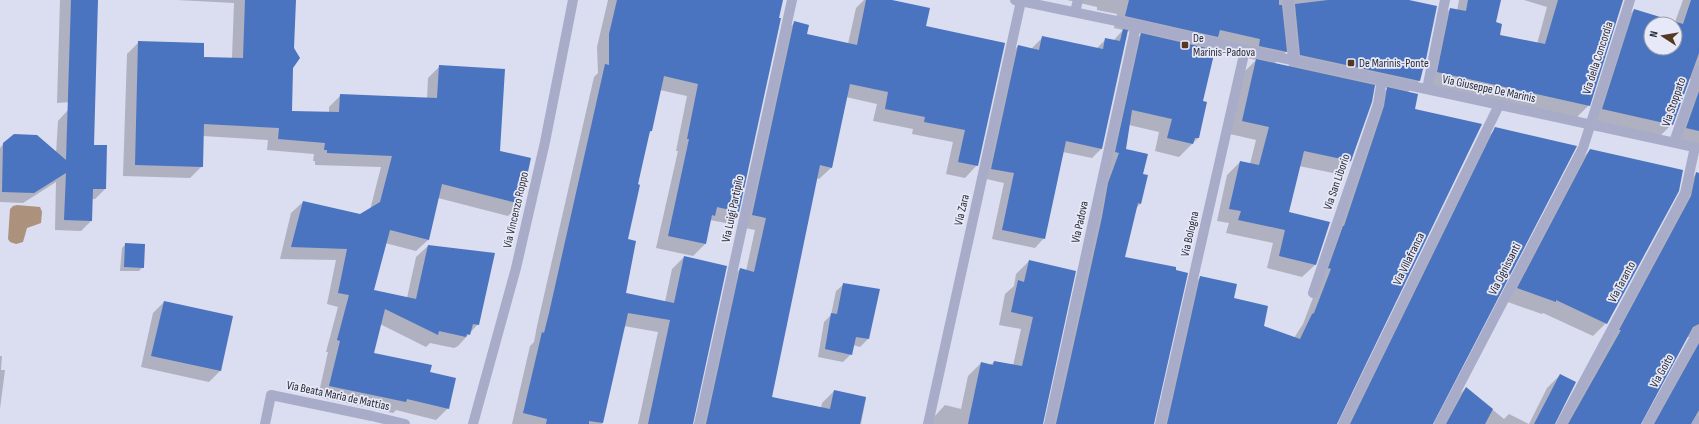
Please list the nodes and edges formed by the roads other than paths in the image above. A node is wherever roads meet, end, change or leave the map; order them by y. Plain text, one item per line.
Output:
1 (573, 0) edge
2 (792, 0) edge
3 (1078, 0) edge
4 (1288, 0) edge
5 (1445, 0) edge
6 (1630, 0) edge
7 (1018, 1) edge
8 (1075, 12) junction
9 (1136, 25) junction
10 (1245, 50) junction
11 (1294, 60) junction
12 (1699, 71) edge
13 (1382, 79) junction
14 (1427, 89) junction
15 (1499, 105) junction
16 (1590, 125) junction
17 (1674, 142) junction
18 (1697, 148) edge
19 (1313, 292) dead end
20 (1699, 330) edge
21 (371, 420) edge
22 (1699, 421) edge
23 (265, 424) edge
24 (405, 424) edge
25 (473, 424) edge
26 (699, 424) edge
27 (928, 424) edge
28 (1050, 424) edge
29 (1160, 424) edge
30 (1343, 424) edge
31 (1439, 424) edge
32 (1561, 424) edge
33 (1647, 424) edge
34 (1697, 424) edge

1 - 25 street, Via Vincenzo Roppo
2 - 26 street, Via Luigi Partipilo
3 - 8 street
4 - 11 street
5 - 14 street
6 - 16 street, Via della Concordia
7 - 8 street, Via Giuseppe De Marinis
7 - 27 street, Via Zara
8 - 9 street, Via Giuseppe De Marinis
9 - 10 street, Via Giuseppe De Marinis
9 - 28 street, Via Padova
10 - 11 street, Via Giuseppe De Marinis
10 - 29 street, Via Bologna
11 - 13 street, Via Giuseppe De Marinis
12 - 17 street, Via Stoppato
13 - 14 street, Via Giuseppe De Marinis
13 - 19 street, Via San Liborio
14 - 15 street, Via Giuseppe De Marinis
15 - 16 street, Via Giuseppe De Marinis
15 - 30 street, Via Villafranca
16 - 17 street, Via Giuseppe De Marinis
16 - 31 street, Via Ognissanti
17 - 18 street, Via Giuseppe De Marinis
18 - 32 street, Via Taranto
20 - 33 street, Via Goito
21 - 23 street, Via Beata Maria de Mattias
21 - 24 street, Via Beata Maria de Mattias
22 - 34 street

